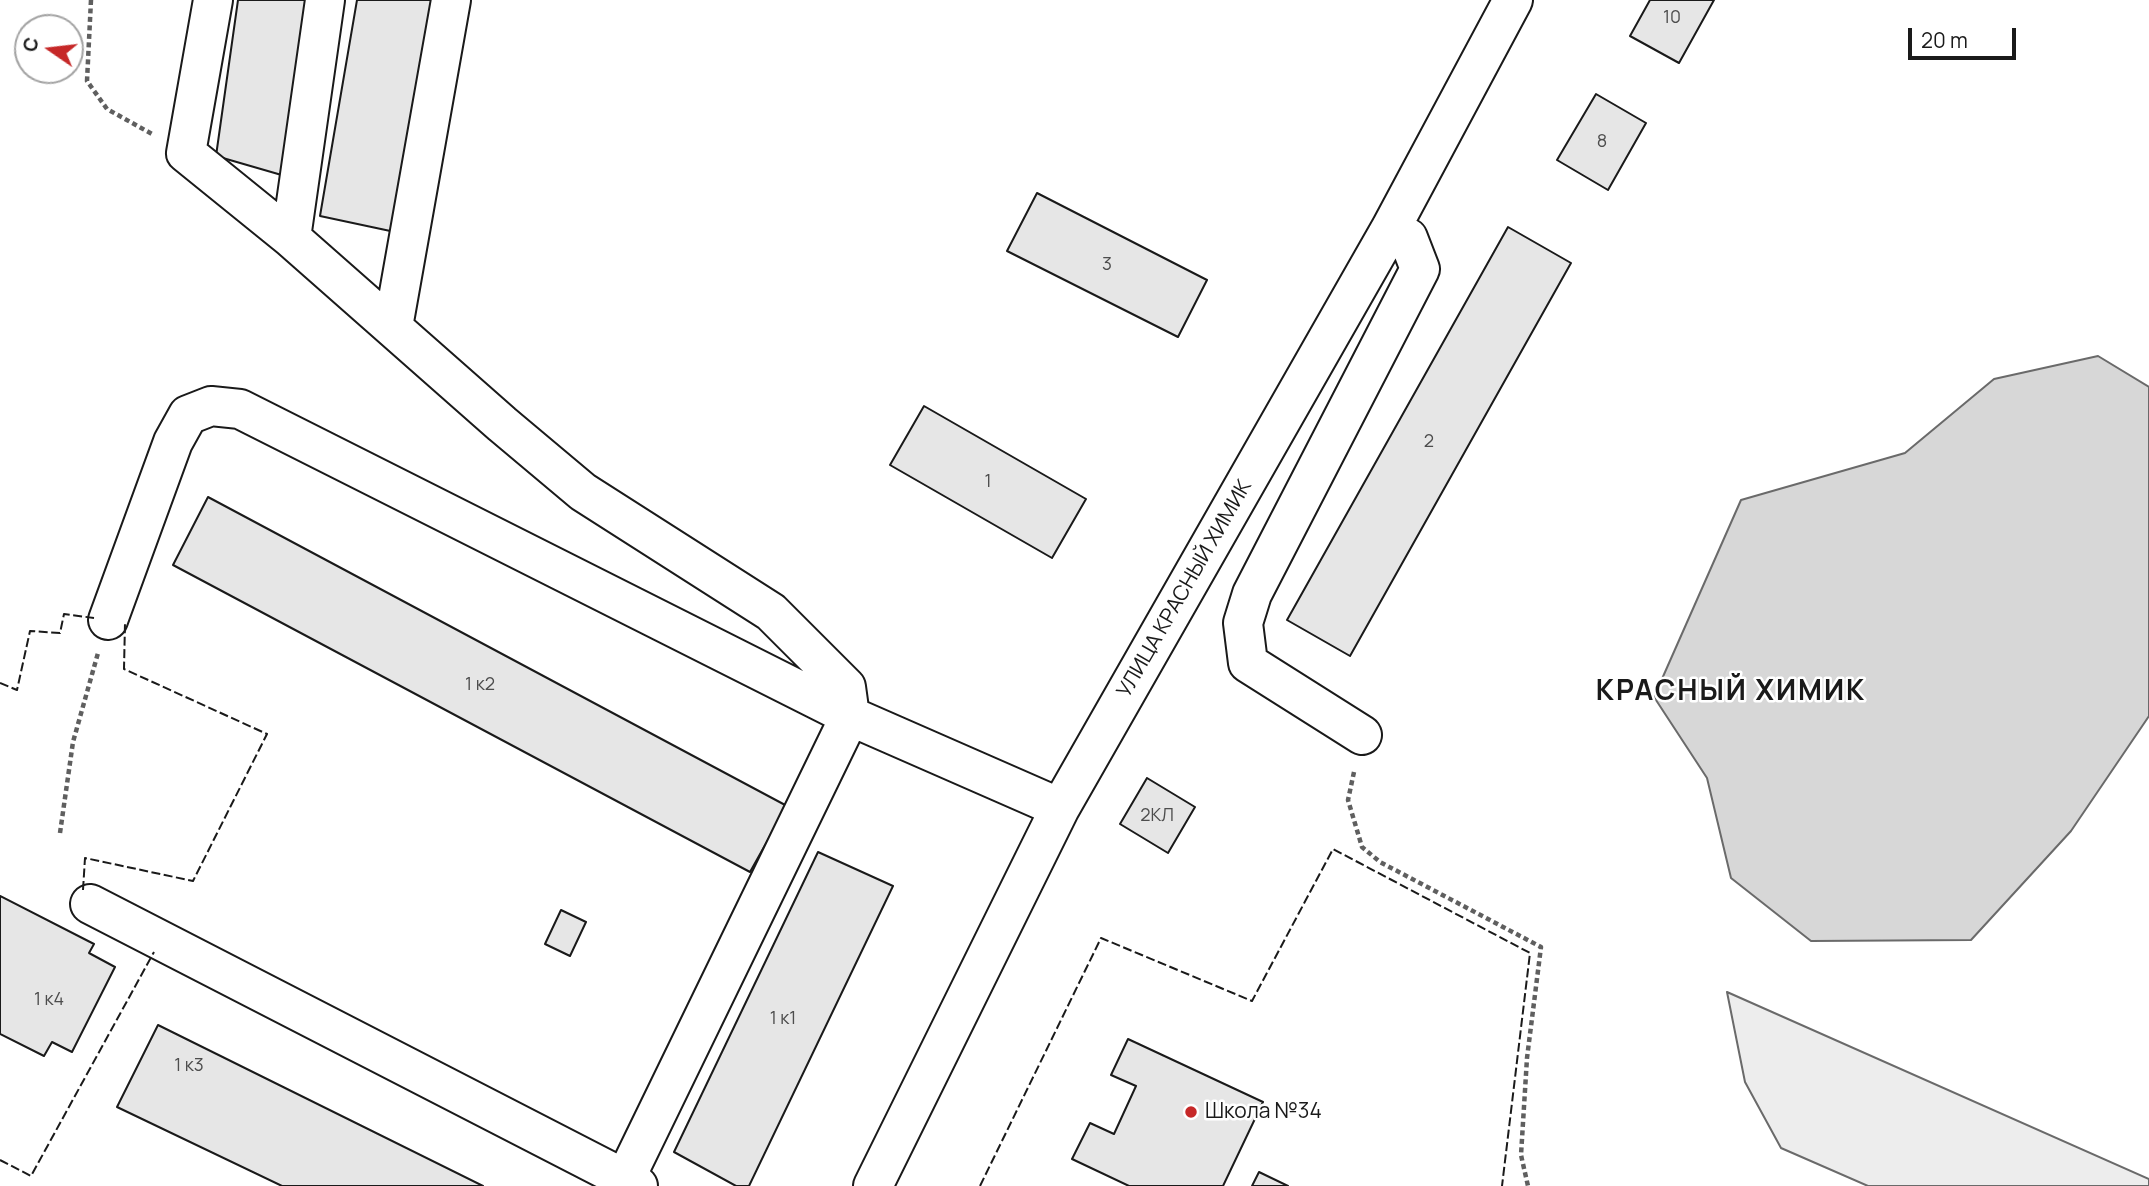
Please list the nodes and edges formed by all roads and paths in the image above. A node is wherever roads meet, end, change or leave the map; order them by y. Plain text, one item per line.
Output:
1 (91, 0) edge
2 (213, 0) edge
3 (325, 0) edge
4 (451, 0) edge
5 (1513, 0) edge
6 (186, 153) junction
7 (1391, 229) junction
8 (291, 238) junction
9 (393, 327) junction
10 (108, 620) joint
11 (850, 716) junction
12 (1362, 735) joint
13 (1060, 808) junction
14 (60, 833) dead end
15 (90, 904) dead end
16 (631, 1182) edge
17 (873, 1186) edge
18 (1528, 1186) edge

1 - 6 path
2 - 6 street
3 - 8 street
4 - 9 street
5 - 7 street, УЛИЦА КРАСНЫЙ ХИМИК
6 - 8 street
7 - 12 street
7 - 13 street, УЛИЦА КРАСНЫЙ ХИМИК
8 - 9 street
9 - 11 street
10 - 11 street
10 - 14 path
11 - 13 street
11 - 16 street
12 - 18 path
13 - 17 street, УЛИЦА КРАСНЫЙ ХИМИК
15 - 16 street

